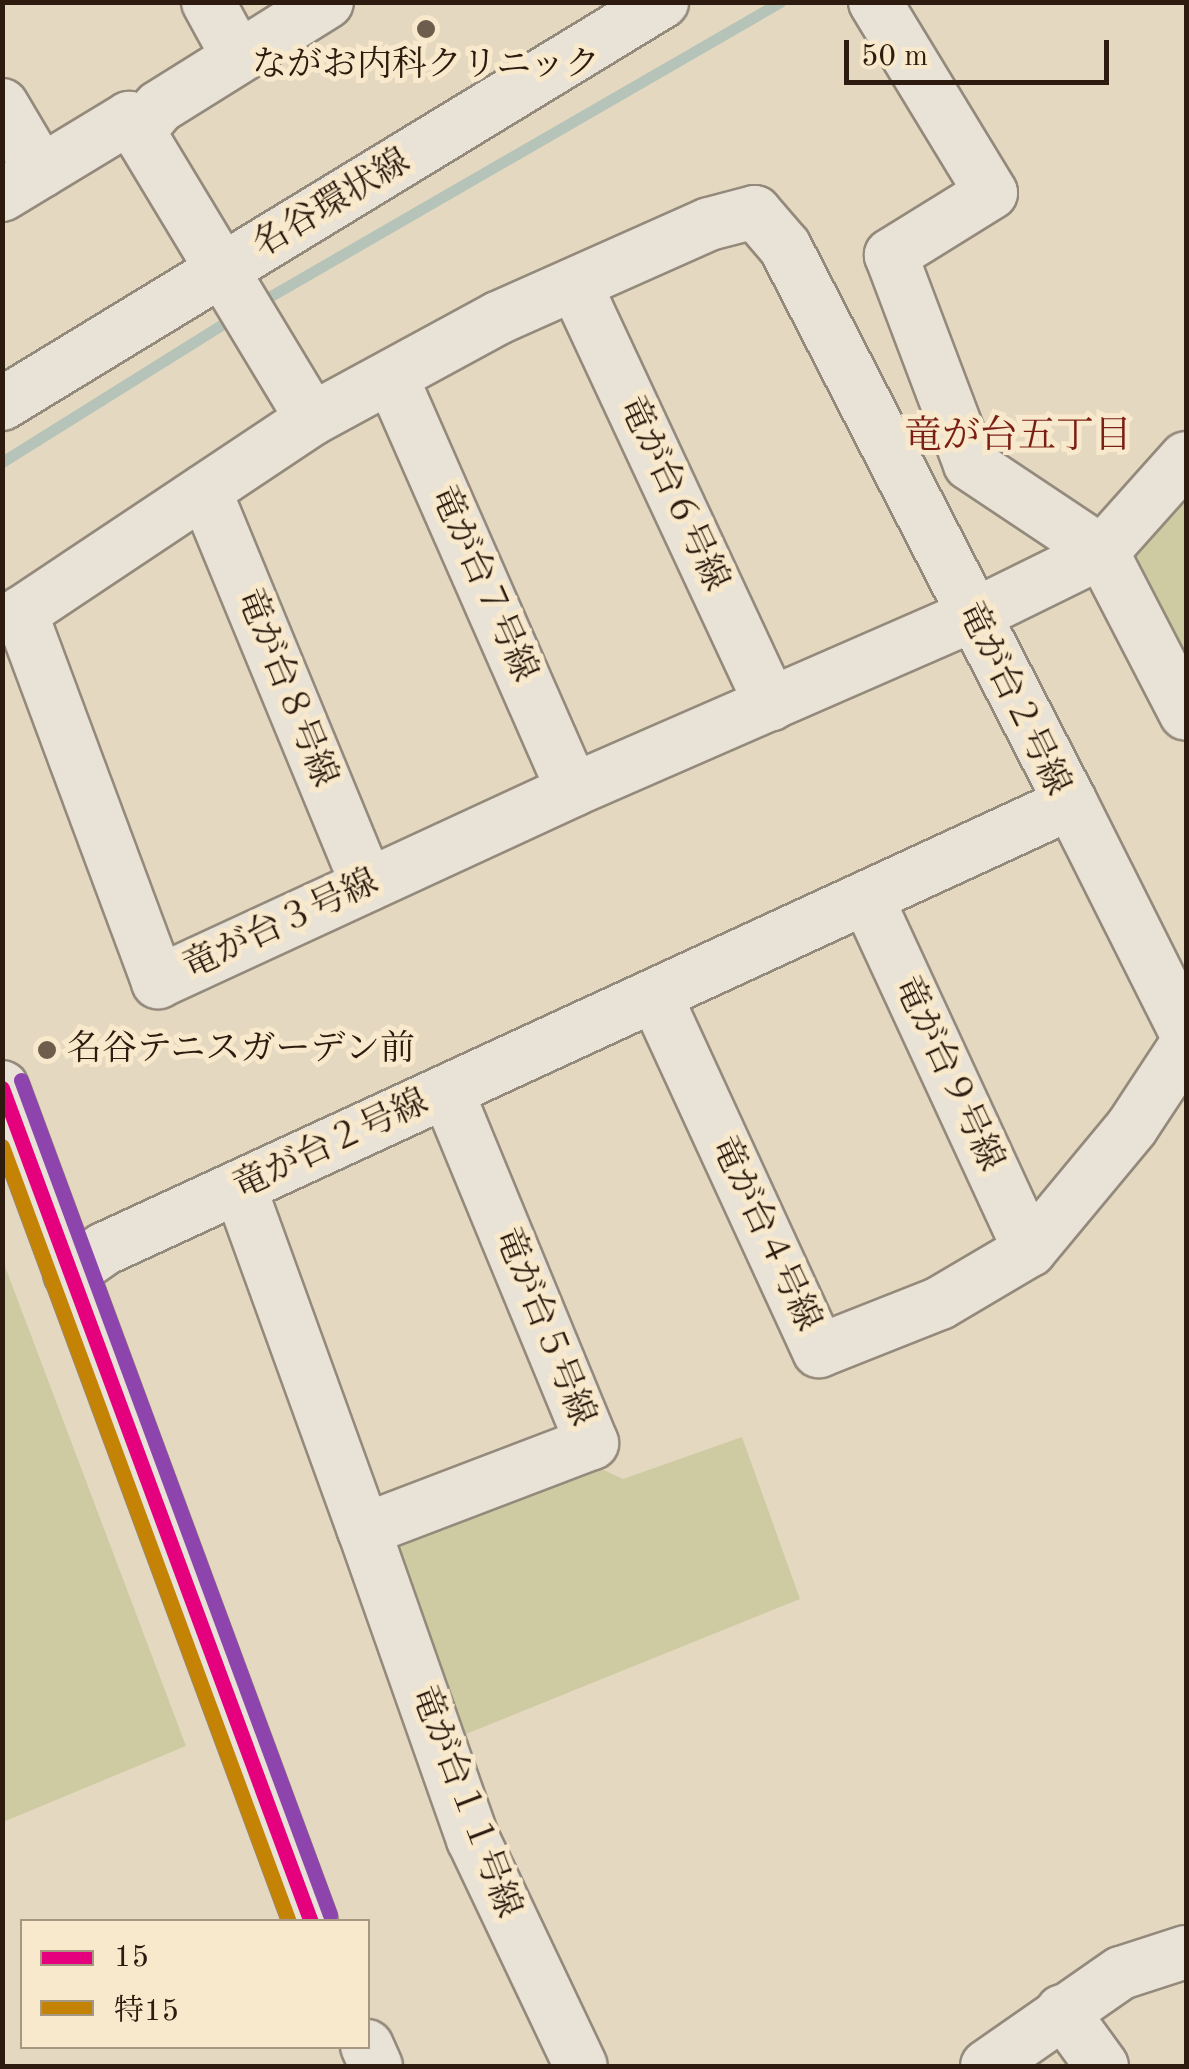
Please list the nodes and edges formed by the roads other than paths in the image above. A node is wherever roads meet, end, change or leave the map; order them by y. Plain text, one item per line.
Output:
1 (208, 2) edge
2 (327, 2) edge
3 (643, 7) edge
4 (880, 11) edge
5 (237, 54) junction
6 (2, 105) edge
7 (144, 126) junction
8 (22, 183) edge
9 (220, 272) junction
10 (576, 284) junction
11 (392, 378) junction
12 (2, 404) edge
13 (312, 419) junction
14 (1186, 458) edge
15 (205, 490) junction
16 (1102, 552) junction
17 (974, 616) junction
18 (771, 705) junction
19 (1186, 714) edge
20 (573, 790) junction
21 (1071, 803) junction
22 (367, 886) junction
23 (867, 898) junction
24 (656, 997) junction
25 (1186, 1032) edge
26 (1186, 1046) edge
27 (2, 1087) edge
28 (447, 1092) junction
29 (240, 1188) junction
30 (1030, 1250) junction
31 (70, 1273) junction
32 (364, 1530) junction
33 (310, 1919) edge
34 (1186, 1952) edge
35 (1062, 2011) junction
36 (581, 2066) edge
37 (987, 2066) edge
38 (1102, 2066) edge

1 - 5 street
2 - 5 street
3 - 9 street, 名谷環状線
4 - 16 street
5 - 7 street
6 - 8 street
7 - 8 street
7 - 9 street
9 - 12 street, 名谷環状線
9 - 13 street
10 - 11 street, 竜が台２号線
10 - 17 street, 竜が台２号線
10 - 18 street, 竜が台６号線
11 - 13 street, 竜が台２号線
11 - 20 street, 竜が台７号線
13 - 15 street, 竜が台３号線
14 - 16 street
15 - 22 street, 竜が台８号線
15 - 22 street, 竜が台３号線
16 - 17 street, 竜が台３号線
16 - 19 street
17 - 18 street, 竜が台３号線
17 - 21 street, 竜が台２号線
18 - 20 street, 竜が台３号線
20 - 22 street, 竜が台３号線
21 - 23 street, 竜が台２号線
21 - 25 street
23 - 24 street, 竜が台２号線
23 - 30 street, 竜が台９号線
24 - 28 street, 竜が台２号線
24 - 30 street, 竜が台４号線
26 - 30 street, 竜が台４号線
27 - 31 street
28 - 29 street, 竜が台２号線
28 - 32 street, 竜が台５号線
29 - 31 street, 竜が台２号線
29 - 32 street
31 - 33 street
32 - 36 street, 竜が台１１号線
34 - 35 street
35 - 37 street
35 - 38 street

